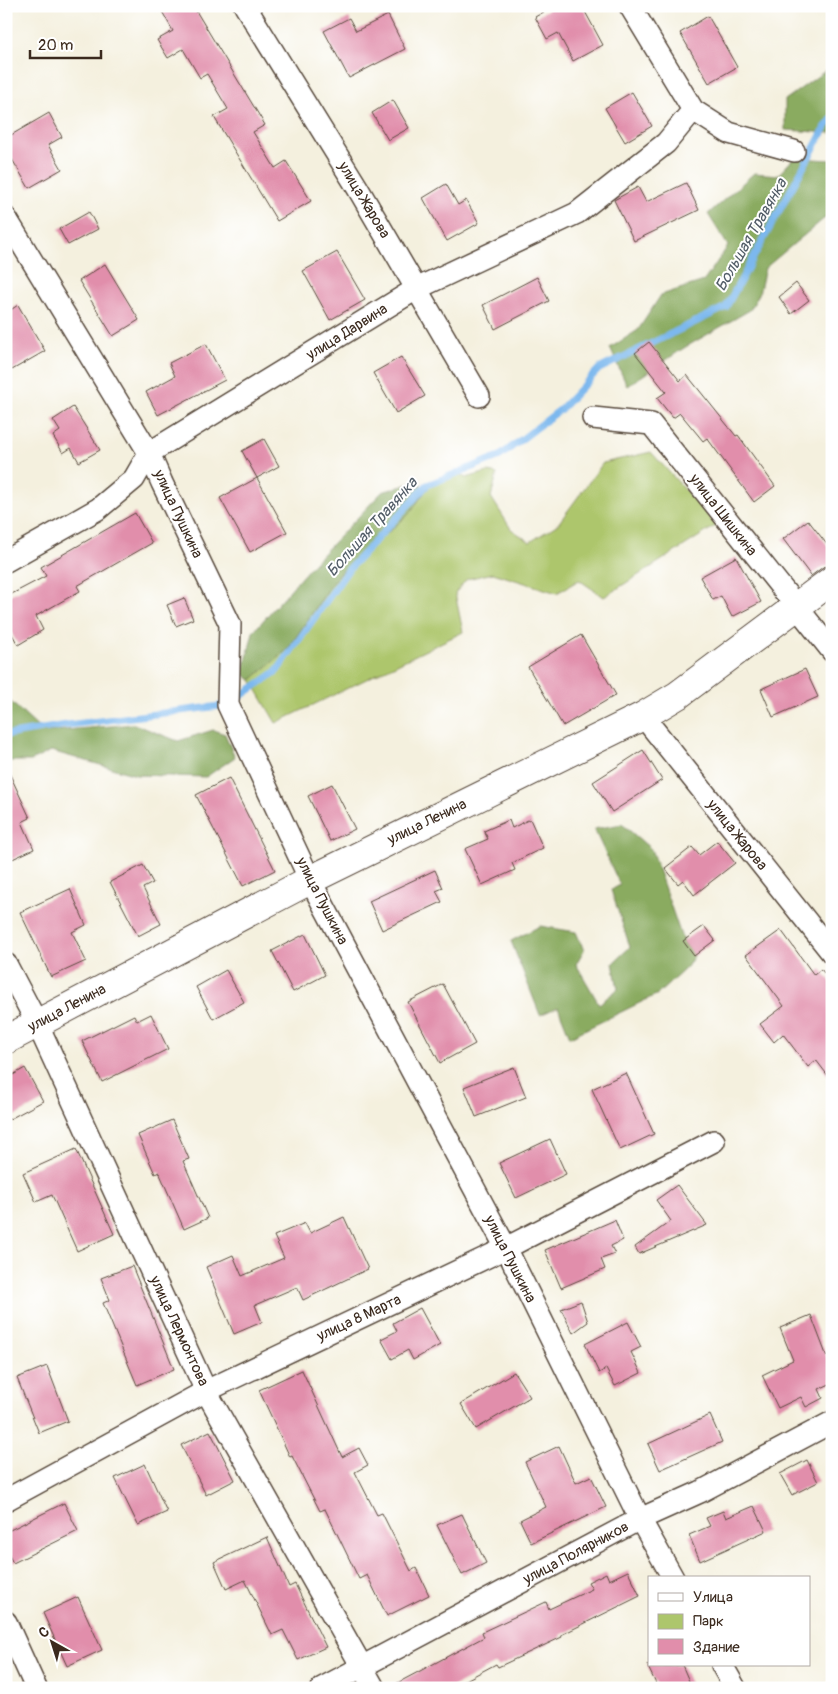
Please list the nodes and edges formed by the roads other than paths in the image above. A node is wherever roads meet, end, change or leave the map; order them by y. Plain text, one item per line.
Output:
1 (245, 6) edge
2 (630, 6) edge
3 (693, 110) junction
4 (794, 151) dead end
5 (6, 218) edge
6 (416, 289) junction
7 (479, 396) dead end
8 (593, 418) dead end
9 (149, 453) junction
10 (6, 561) edge
11 (832, 580) edge
12 (796, 606) junction
13 (832, 652) edge
14 (643, 716) junction
15 (310, 880) junction
16 (832, 953) edge
17 (6, 964) edge
18 (37, 1023) junction
19 (6, 1040) edge
20 (714, 1141) dead end
21 (506, 1248) junction
22 (206, 1391) junction
23 (832, 1422) edge
24 (6, 1500) edge
25 (640, 1518) junction
26 (672, 1576) edge
27 (6, 1622) edge
28 (362, 1666) junction
29 (723, 1666) edge
30 (36, 1688) edge
31 (322, 1688) edge
32 (374, 1688) edge
33 (735, 1688) edge

1 - 6 street, улица Жарова
2 - 3 street
3 - 4 street
3 - 6 street, улица Дарвина
5 - 9 street, улица Пушкина
6 - 7 street, улица Жарова
6 - 9 street, улица Дарвина
8 - 12 street, улица Шишкина
9 - 10 street, улица Дарвина
9 - 15 street, улица Пушкина
11 - 12 street, улица Ленина
12 - 13 street, улица Шишкина
12 - 14 street, улица Ленина
14 - 15 street, улица Ленина
14 - 16 street, улица Жарова
15 - 18 street, улица Ленина
15 - 21 street, улица Пушкина
17 - 18 street, улица Лермонтова
18 - 19 street, улица Ленина
18 - 22 street, улица Лермонтова
20 - 21 street, улица 8 Марта
21 - 22 street, улица 8 Марта
21 - 25 street, улица Пушкина
22 - 24 street, улица 8 Марта
22 - 28 street, улица Лермонтова
23 - 25 street, улица Полярников
25 - 26 street, улица Пушкина
25 - 28 street, улица Полярников
27 - 30 street
28 - 31 street, улица Полярников
28 - 32 street, улица Лермонтова
29 - 33 street

